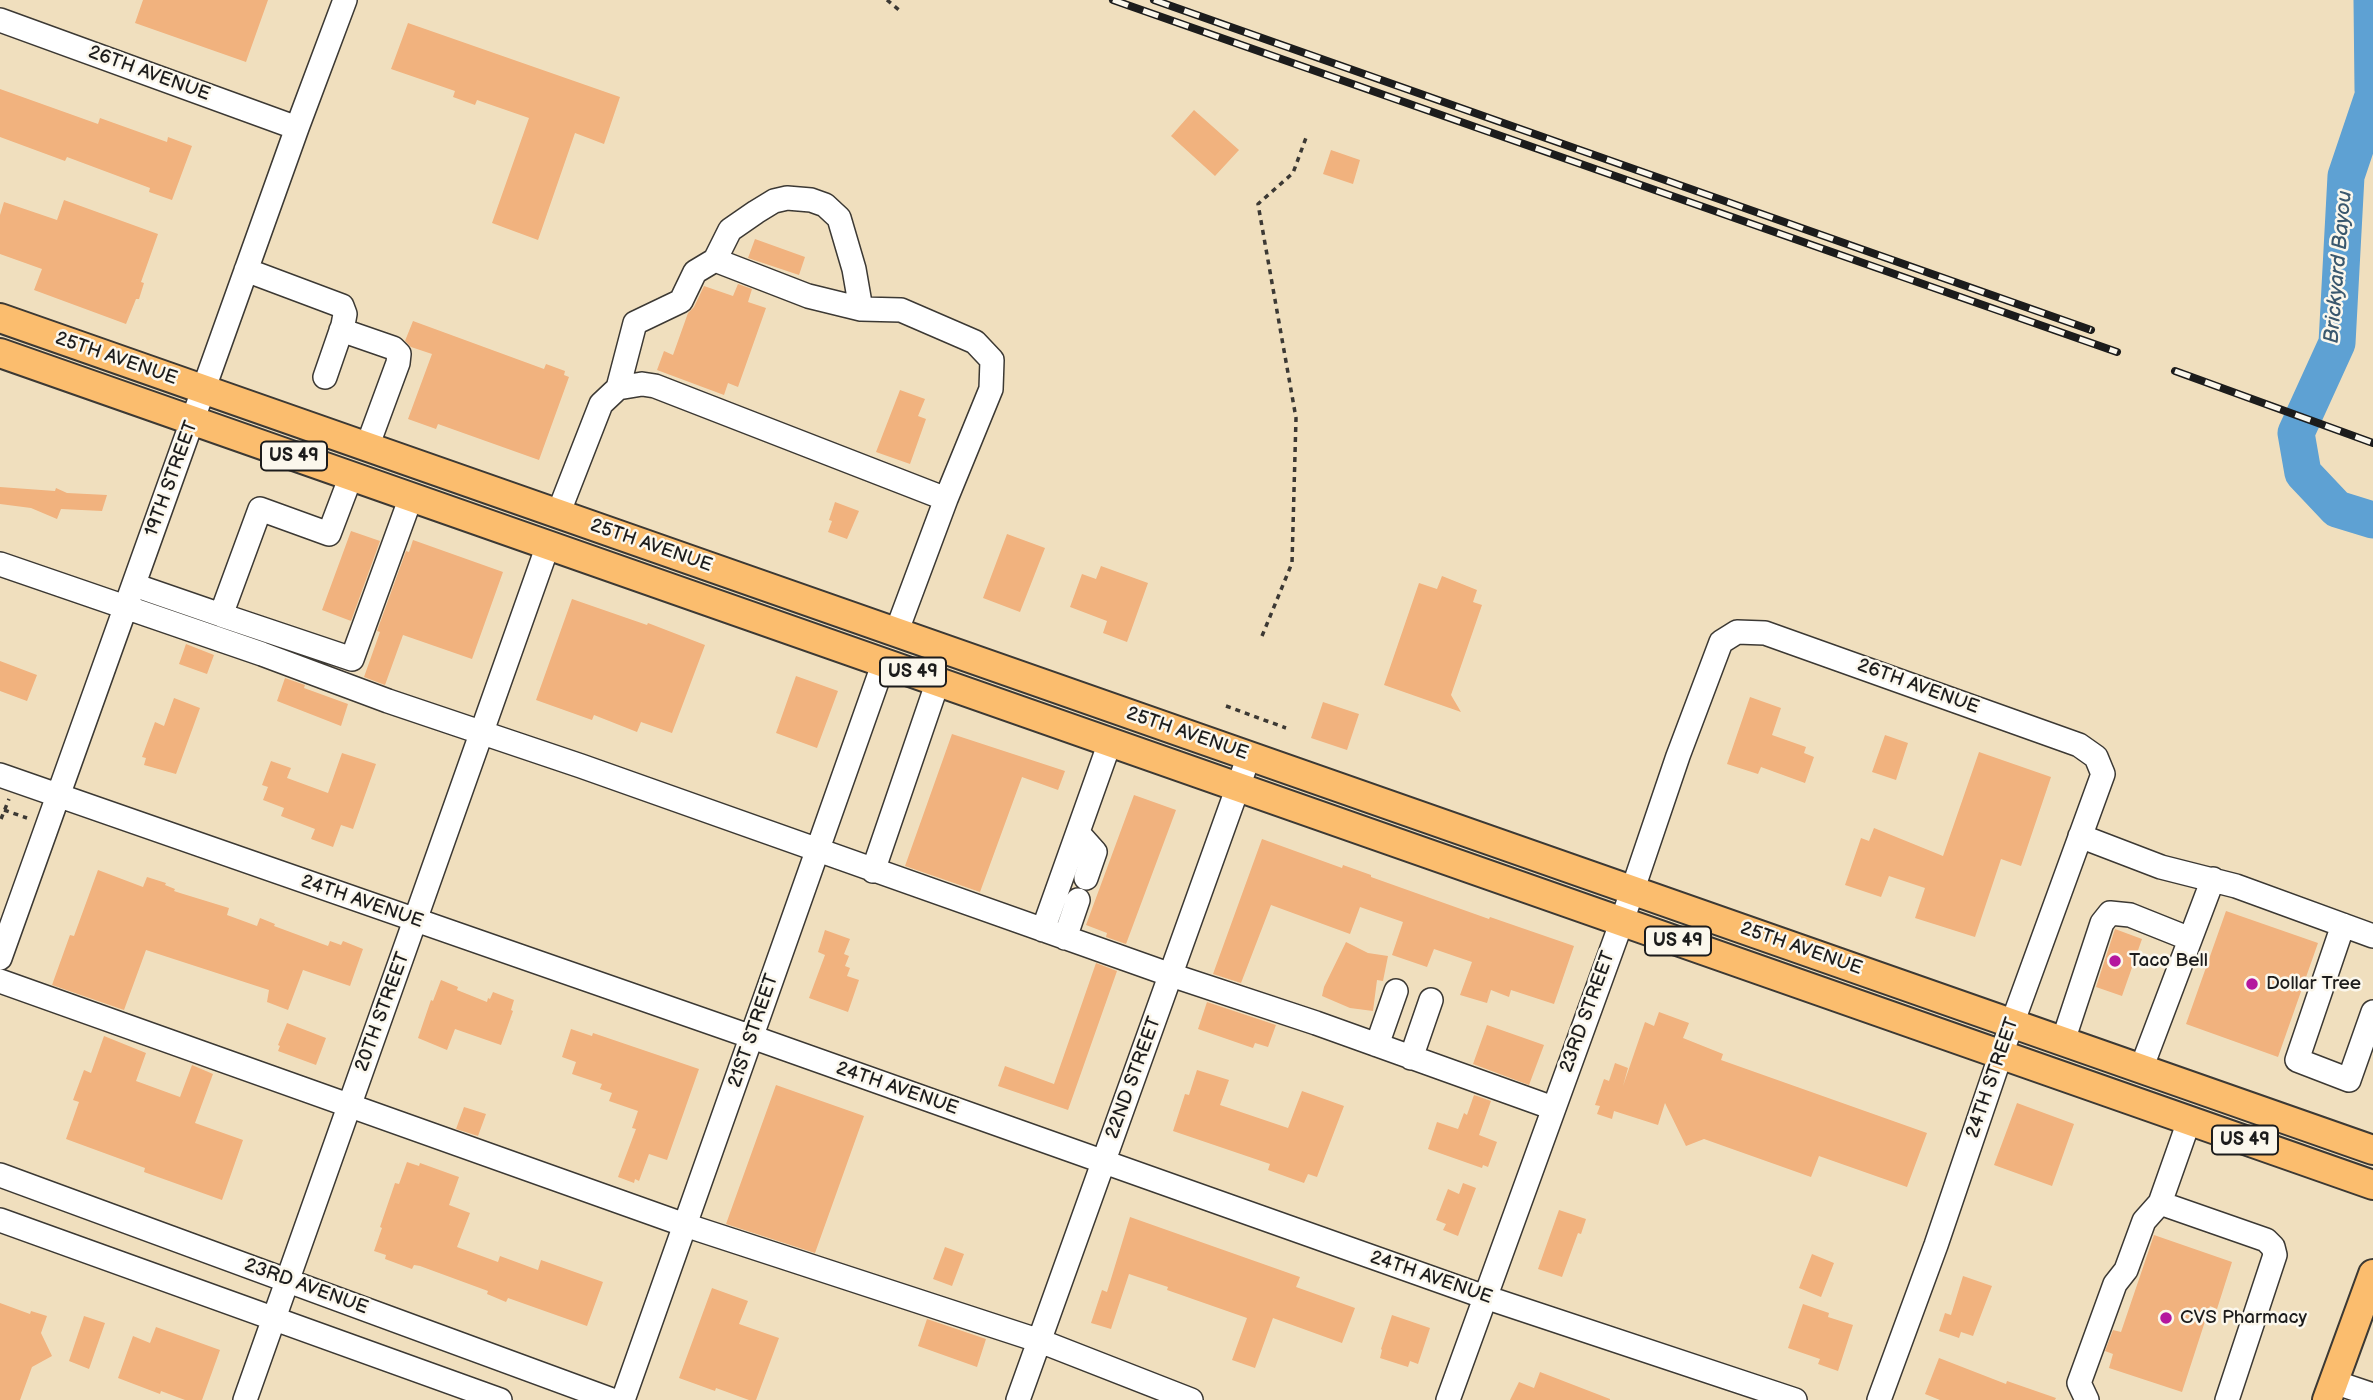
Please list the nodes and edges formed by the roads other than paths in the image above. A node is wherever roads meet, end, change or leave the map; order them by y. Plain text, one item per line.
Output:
1 (345, 0) edge
2 (0, 20) edge
3 (297, 128) junction
4 (715, 260) junction
5 (246, 270) junction
6 (860, 309) junction
7 (0, 318) edge
8 (341, 330) junction
9 (0, 354) edge
10 (325, 377) dead end
11 (618, 388) junction
12 (204, 390) junction
13 (193, 421) junction
14 (367, 447) junction
15 (351, 476) junction
16 (411, 497) junction
17 (946, 499) junction
18 (558, 513) junction
19 (548, 545) junction
20 (0, 564) edge
21 (134, 585) junction
22 (126, 608) junction
23 (221, 615) junction
24 (897, 632) junction
25 (1737, 632) joint
26 (884, 663) junction
27 (937, 681) junction
28 (482, 732) junction
29 (1110, 742) junction
30 (1250, 756) junction
31 (2095, 757) joint
32 (0, 775) edge
33 (1239, 787) junction
34 (58, 796) junction
35 (1078, 833) junction
36 (2080, 836) junction
37 (818, 851) junction
38 (873, 871) junction
39 (1086, 878) dead end
40 (2213, 879) junction
41 (1633, 890) junction
42 (1078, 900) dead end
43 (416, 921) junction
44 (1622, 921) junction
45 (2343, 925) junction
46 (1054, 934) junction
47 (2373, 936) edge
48 (2190, 939) junction
49 (0, 958) edge
50 (1171, 975) junction
51 (0, 981) edge
52 (1396, 991) dead end
53 (1430, 1000) dead end
54 (2373, 1012) edge
55 (2012, 1023) junction
56 (752, 1037) junction
57 (2063, 1041) junction
58 (1377, 1045) junction
59 (2001, 1054) junction
60 (1411, 1058) junction
61 (2141, 1069) junction
62 (350, 1107) junction
63 (1553, 1108) junction
64 (2189, 1121) junction
65 (2373, 1150) edge
66 (1104, 1162) junction
67 (0, 1175) edge
68 (2373, 1185) edge
69 (2160, 1203) junction
70 (0, 1220) edge
71 (685, 1225) junction
72 (2373, 1274) edge
73 (289, 1281) junction
74 (1485, 1297) junction
75 (275, 1318) junction
76 (1040, 1340) junction
77 (2330, 1391) edge
78 (2373, 1395) edge
79 (245, 1400) edge
80 (500, 1400) edge
81 (612, 1400) edge
82 (623, 1400) edge
83 (1018, 1400) edge
84 (1191, 1400) edge
85 (1448, 1400) edge
86 (1795, 1400) edge
87 (1879, 1400) edge
88 (2087, 1400) edge
89 (2227, 1400) edge

1 - 3 street, 19TH STREET
2 - 3 street, 26TH AVENUE
3 - 5 street, 19TH STREET
4 - 6 street
4 - 6 street
4 - 11 street
5 - 8 street
5 - 12 street, 19TH STREET
6 - 17 street
7 - 12 main road, 25TH AVENUE / US 49
8 - 10 street
8 - 14 street
9 - 13 main road, 25TH AVENUE / US 49
11 - 17 street
11 - 18 street
12 - 13 street, 19TH STREET
12 - 14 main road, 25TH AVENUE / US 49
13 - 15 main road, 25TH AVENUE / US 49
13 - 21 street, 19TH STREET
14 - 18 main road, 25TH AVENUE / US 49
15 - 16 main road, 25TH AVENUE / US 49
15 - 23 street
16 - 19 main road, 25TH AVENUE / US 49
16 - 23 street
17 - 24 street
18 - 24 main road, 25TH AVENUE / US 49
19 - 26 main road, 25TH AVENUE / US 49
19 - 28 street, 20TH STREET
20 - 22 street
21 - 22 street, 19TH STREET
21 - 23 street
22 - 28 street
22 - 34 street, 19TH STREET
24 - 30 main road, 25TH AVENUE / US 49
25 - 31 street, 26TH AVENUE
25 - 41 street, 23RD STREET
26 - 27 main road, 25TH AVENUE / US 49
26 - 37 street, 21ST STREET
27 - 29 main road, 25TH AVENUE / US 49
27 - 38 street
28 - 37 street
28 - 43 street, 20TH STREET
29 - 33 main road, 25TH AVENUE / US 49
29 - 35 street
30 - 33 street, 22ND STREET
30 - 41 main road, 25TH AVENUE / US 49
31 - 36 street, 24TH STREET
32 - 34 street, 24TH AVENUE
33 - 44 main road, 25TH AVENUE / US 49
33 - 50 street, 22ND STREET
34 - 43 street, 24TH AVENUE
34 - 49 street, 19TH STREET
35 - 39 street
35 - 46 street
36 - 40 street
36 - 55 street, 24TH STREET
37 - 38 street
37 - 56 street, 21ST STREET
38 - 46 street
40 - 45 street
40 - 48 street
41 - 44 street, 23RD STREET
41 - 55 main road, 25TH AVENUE / US 49
42 - 46 street
43 - 56 street, 24TH AVENUE
43 - 62 street, 20TH STREET
44 - 59 main road, 25TH AVENUE / US 49
44 - 63 street, 23RD STREET
45 - 47 street
45 - 54 street
46 - 50 street
48 - 57 street
48 - 61 street
50 - 58 street
50 - 66 street, 22ND STREET
51 - 62 street
52 - 58 street
53 - 60 street
55 - 57 main road, 25TH AVENUE / US 49
55 - 59 street, 24TH STREET
56 - 66 street, 24TH AVENUE
56 - 71 street, 21ST STREET
57 - 61 main road, 25TH AVENUE / US 49
58 - 60 street
59 - 64 main road, 25TH AVENUE / US 49
59 - 87 street, 24TH STREET
60 - 63 street
61 - 65 main road, 25TH AVENUE / US 49
62 - 71 street
62 - 73 street, 20TH STREET
63 - 74 street, 23RD STREET
64 - 68 main road, 25TH AVENUE / US 49
64 - 69 street
66 - 74 street, 24TH AVENUE
66 - 76 street, 22ND STREET
67 - 73 street, 23RD AVENUE
69 - 88 street
69 - 89 street
70 - 75 street, 23RD AVENUE
71 - 76 street
71 - 82 street, 21ST STREET
72 - 77 main road
73 - 75 street, 20TH STREET
73 - 81 street, 23RD AVENUE
74 - 85 street, 23RD STREET
74 - 86 street, 24TH AVENUE
75 - 79 street, 20TH STREET
75 - 80 street, 23RD AVENUE
76 - 83 street, 22ND STREET
76 - 84 street
77 - 78 street

